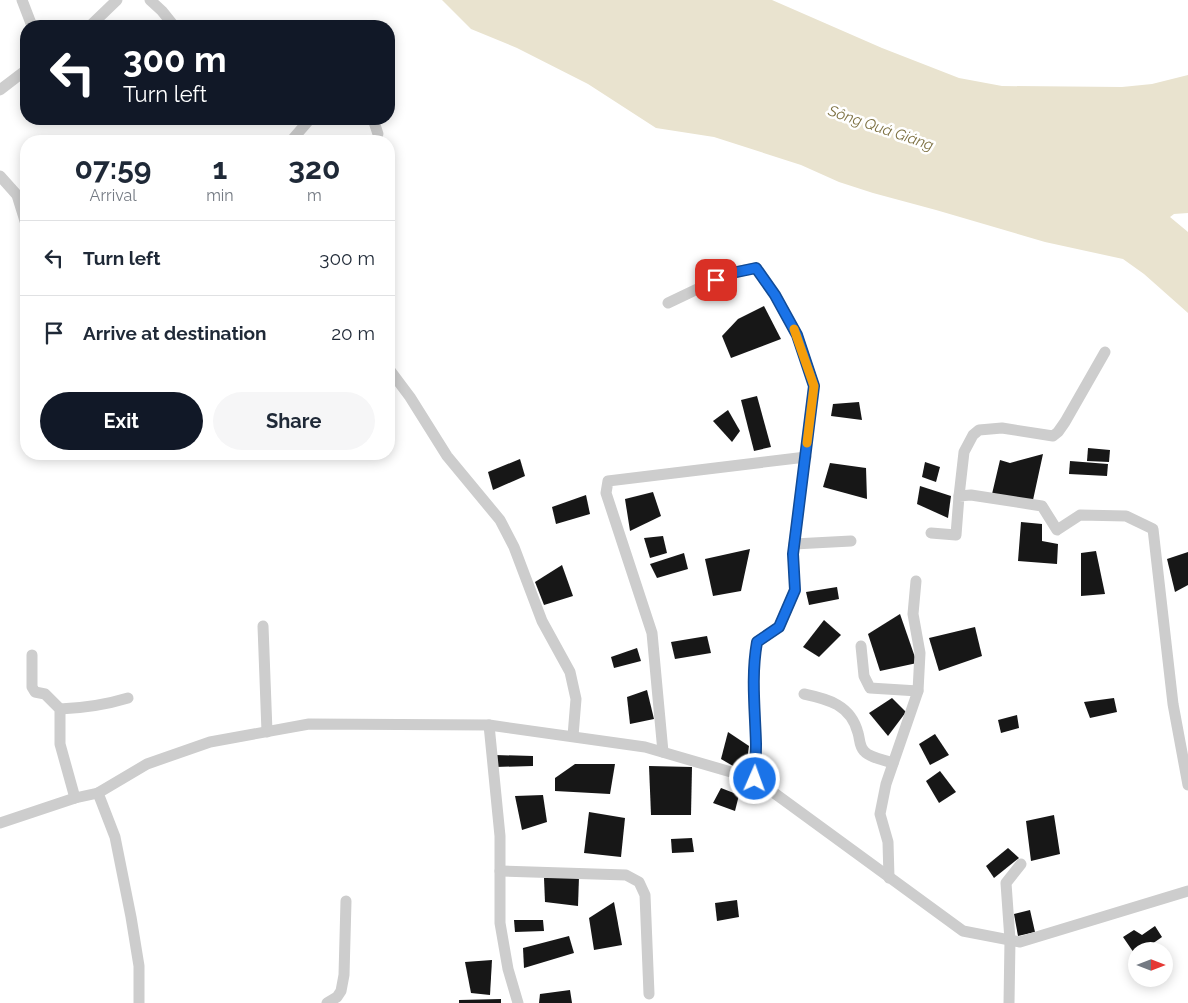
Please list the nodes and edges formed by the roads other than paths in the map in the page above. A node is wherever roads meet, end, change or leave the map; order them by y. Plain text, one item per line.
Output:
1 (22, 0) edge
2 (117, 0) edge
3 (150, 0) edge
4 (30, 20) edge
5 (96, 20) edge
6 (169, 20) edge
7 (20, 75) edge
8 (0, 90) edge
9 (305, 125) edge
10 (376, 125) edge
11 (378, 134) dead end
12 (296, 135) edge
13 (0, 176) edge
14 (20, 205) edge
15 (668, 303) dead end
16 (1105, 352) dead end
17 (395, 377) edge
18 (806, 457) junction
19 (959, 496) junction
20 (931, 533) dead end
21 (851, 541) dead end
22 (794, 544) junction
23 (916, 581) dead end
24 (263, 626) dead end
25 (861, 646) dead end
26 (32, 655) dead end
27 (918, 691) junction
28 (804, 694) dead end
29 (128, 698) dead end
30 (60, 709) junction
31 (489, 725) junction
32 (267, 732) junction
33 (573, 736) junction
34 (663, 752) junction
35 (893, 764) junction
36 (755, 779) junction
37 (1188, 785) edge
38 (98, 793) junction
39 (75, 798) junction
40 (0, 823) edge
41 (1021, 864) dead end
42 (500, 871) junction
43 (889, 878) junction
44 (1188, 891) edge
45 (346, 901) dead end
46 (1010, 940) junction
47 (649, 994) dead end
48 (139, 1003) edge
49 (327, 1003) edge
50 (518, 1003) edge
51 (1008, 1003) edge

1 - 4 street
2 - 5 street
3 - 6 street
7 - 8 street
9 - 12 street
10 - 11 street
13 - 14 street
15 - 18 street
16 - 19 street
17 - 33 street
18 - 22 street
18 - 34 street
19 - 20 street
19 - 37 street
21 - 22 street
22 - 36 street
23 - 27 street
24 - 32 street
25 - 27 street
26 - 30 street
27 - 35 street
28 - 35 street
29 - 30 street
30 - 39 street
31 - 32 street
31 - 33 street
31 - 42 street
32 - 38 street
33 - 34 street
34 - 36 street
35 - 43 street
36 - 43 street
38 - 39 street
38 - 48 street
39 - 40 street
41 - 46 street
42 - 47 street
42 - 50 street
43 - 46 street
44 - 46 street
45 - 49 street
46 - 51 street

